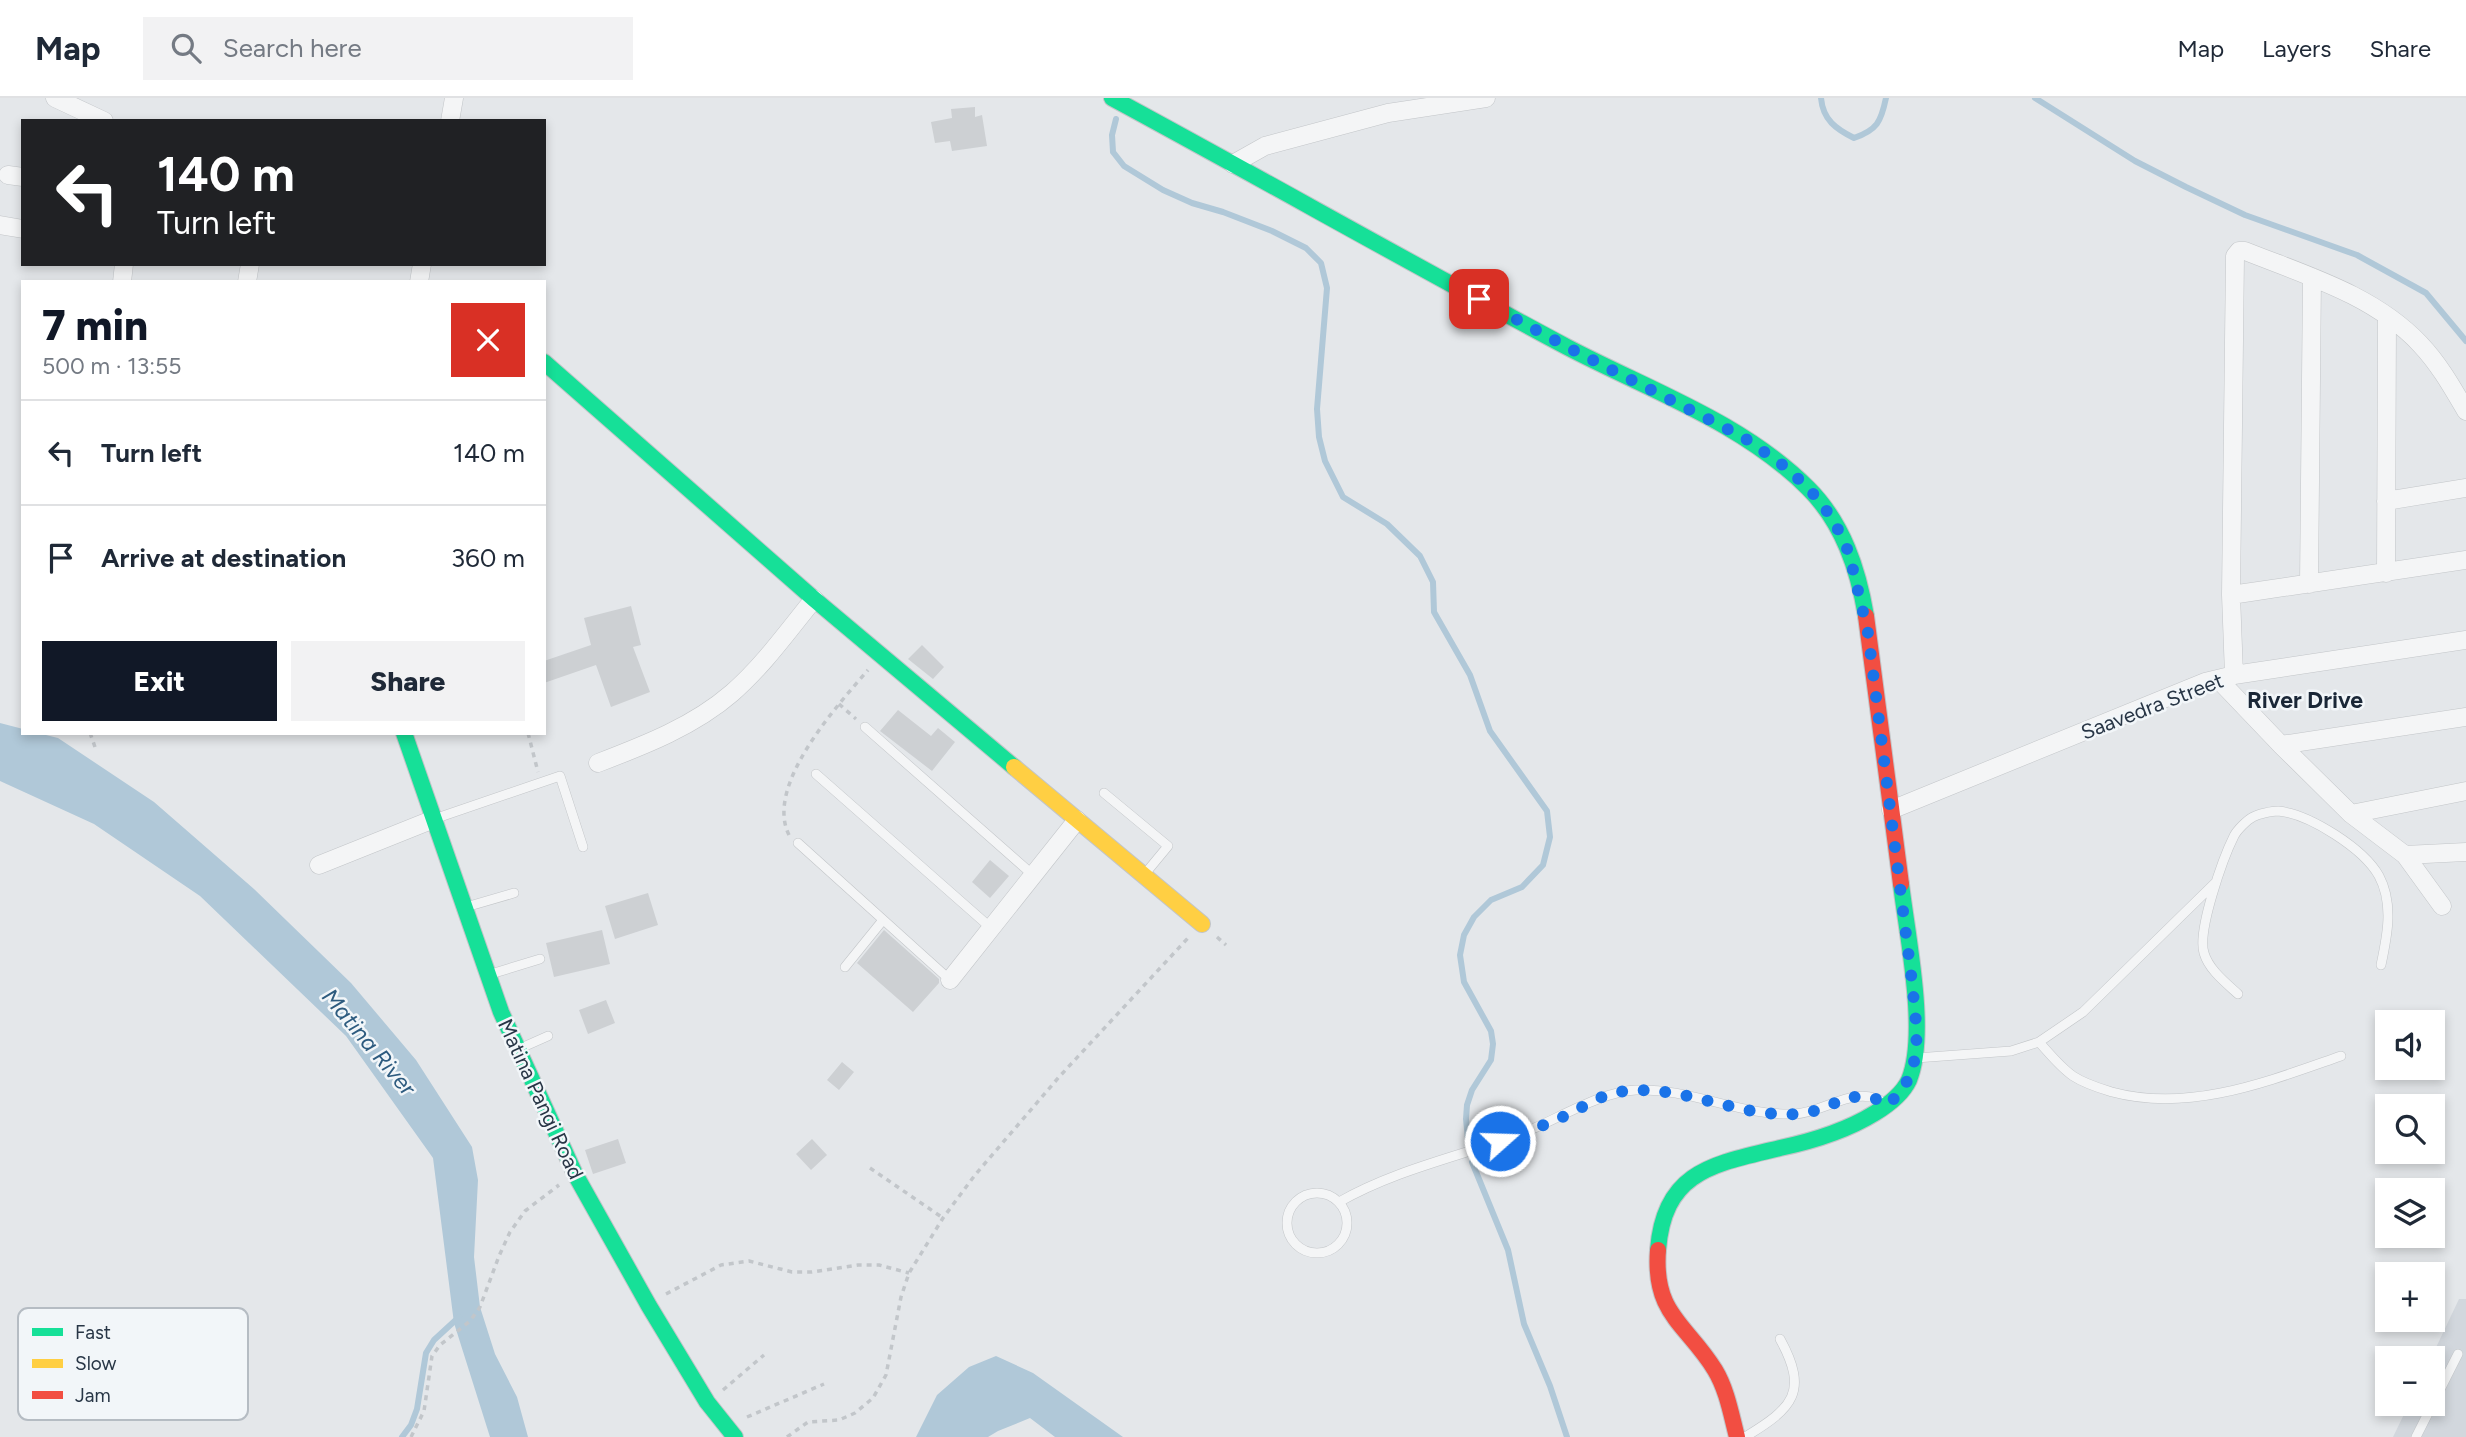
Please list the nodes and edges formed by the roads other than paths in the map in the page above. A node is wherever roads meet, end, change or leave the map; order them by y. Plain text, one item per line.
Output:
1 (55, 98) edge
2 (454, 98) edge
3 (1112, 98) edge
4 (1486, 98) edge
5 (1388, 106) edge
6 (100, 119) edge
7 (450, 119) edge
8 (1233, 164) junction
9 (0, 225) edge
10 (21, 229) edge
11 (2312, 277) junction
12 (2387, 317) junction
13 (546, 364) edge
14 (2466, 411) edge
15 (2466, 488) edge
16 (2386, 501) junction
17 (2466, 560) edge
18 (2386, 573) junction
19 (2309, 584) junction
20 (2231, 595) junction
21 (814, 599) junction
22 (2466, 640) edge
23 (2226, 677) junction
24 (2466, 717) edge
25 (865, 727) road end
26 (405, 735) edge
27 (2281, 745) junction
28 (598, 764) dead end
29 (816, 774) dead end
30 (2466, 791) edge
31 (1104, 793) dead end
32 (1892, 810) junction
33 (2351, 814) junction
34 (434, 819) junction
35 (1077, 820) junction
36 (798, 843) road end
37 (583, 847) dead end
38 (2466, 852) edge
39 (2405, 855) junction
40 (319, 865) dead end
41 (1033, 875) junction
42 (1143, 875) junction
43 (2217, 881) junction
44 (514, 892) dead end
45 (2442, 906) dead end
46 (465, 908) junction
47 (883, 920) junction
48 (1202, 925) road end
49 (990, 928) junction
50 (540, 959) dead end
51 (2381, 965) dead end
52 (845, 967) dead end
53 (489, 975) junction
54 (950, 980) joint
55 (2238, 994) dead end
56 (548, 1036) dead end
57 (2039, 1042) junction
58 (518, 1049) junction
59 (2341, 1056) dead end
60 (1915, 1058) junction
61 (1887, 1105) junction
62 (1339, 1202) junction
63 (1780, 1339) dead end
64 (2458, 1354) dead end
65 (731, 1432) edge
66 (1737, 1437) edge
67 (1745, 1437) edge
68 (2416, 1437) edge

1 - 6 street
2 - 7 street
3 - 8 street
4 - 5 street
5 - 8 street
8 - 32 street
9 - 10 street
11 - 12 street
11 - 19 street
11 - 20 street
12 - 14 street
12 - 16 street
13 - 21 street
15 - 16 street
16 - 18 street
17 - 18 street
18 - 19 street
19 - 20 street
20 - 23 street
21 - 28 street
21 - 35 street
22 - 23 street, Saavedra Street
23 - 27 street
23 - 32 street, Saavedra Street
24 - 27 street
25 - 41 lane
26 - 34 street, Matina Pangi Road
27 - 33 street
29 - 49 lane
30 - 33 street
31 - 42 lane
32 - 60 street
33 - 39 street
34 - 37 lane
34 - 40 street
34 - 46 street, Matina Pangi Road
35 - 41 street
35 - 42 street
36 - 47 lane
38 - 39 street
39 - 45 street
41 - 49 street
42 - 48 street
43 - 51 lane
43 - 55 lane
43 - 57 lane
44 - 46 lane
46 - 53 street, Matina Pangi Road
47 - 52 lane
47 - 54 lane
49 - 54 street
50 - 53 lane
53 - 58 street, Matina Pangi Road
56 - 58 lane
57 - 59 lane
57 - 60 lane
58 - 65 street, Matina Pangi Road
60 - 61 street
61 - 62 lane
61 - 66 street
62 - 62 lane
63 - 67 lane
64 - 68 lane

